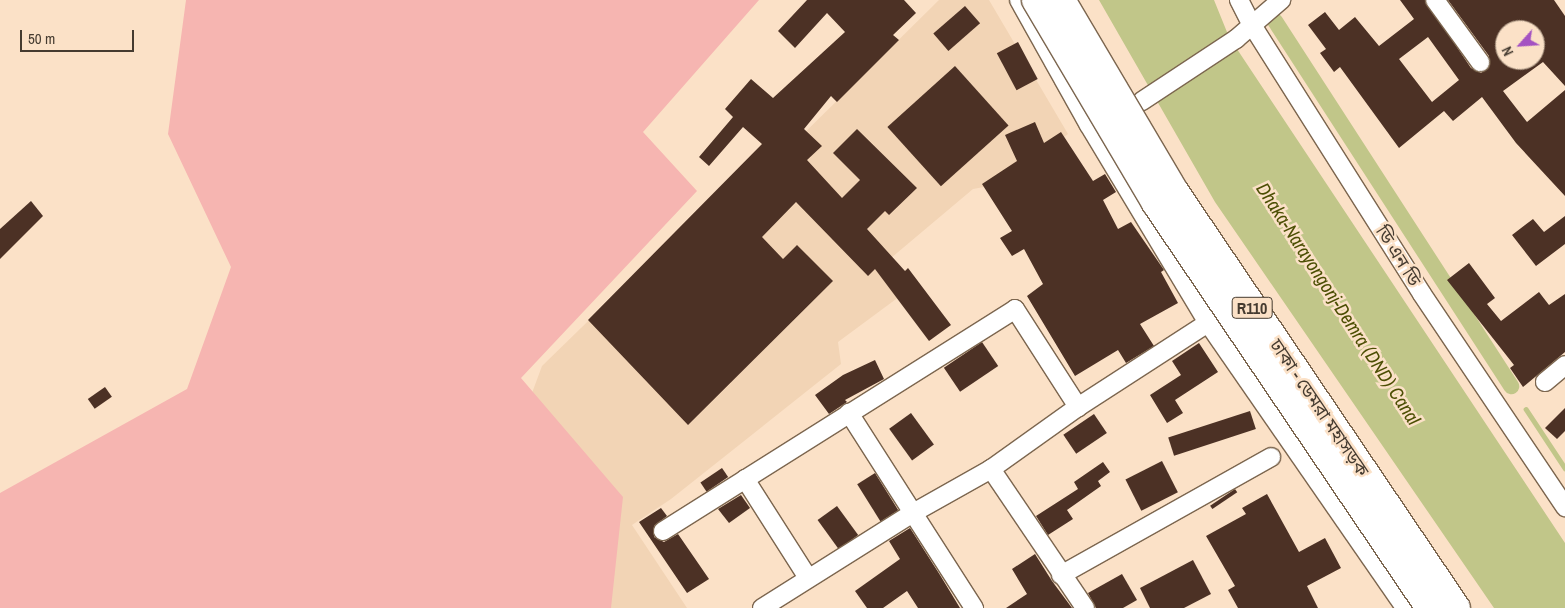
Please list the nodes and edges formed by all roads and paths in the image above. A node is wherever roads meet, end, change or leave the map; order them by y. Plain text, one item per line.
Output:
1 (1019, 0) edge
2 (1036, 0) edge
3 (1061, 0) edge
4 (1239, 0) edge
5 (1281, 0) edge
6 (1435, 0) edge
7 (1252, 25) junction
8 (1480, 62) dead end
9 (1093, 131) junction
10 (1208, 323) junction
11 (1565, 365) edge
12 (1545, 382) dead end
13 (1078, 407) junction
14 (849, 413) junction
15 (1271, 457) dead end
16 (991, 469) junction
17 (745, 479) junction
18 (1565, 507) edge
19 (913, 513) junction
20 (663, 531) dead end
21 (1061, 574) junction
22 (808, 578) junction
23 (762, 608) edge
24 (974, 608) edge
25 (1085, 608) edge
26 (1405, 608) edge
27 (1430, 608) edge
28 (1456, 608) edge

1 - 9 street
2 - 27 main road, ঢাকা - ডেমরা মহাসড়ক / R110, bridge
3 - 28 main road, ঢাকা - ডেমরা মহাসড়ক / R110, bridge
4 - 7 street, ডি এন ডি
5 - 7 street
6 - 8 street
7 - 9 street
7 - 18 street, ডি এন ডি
9 - 10 street
10 - 13 street
10 - 26 street
11 - 12 street
13 - 14 street
13 - 16 street
14 - 17 street
14 - 19 street
15 - 21 street
16 - 19 street
16 - 21 street
17 - 20 street
17 - 22 street
19 - 22 street
19 - 24 street
21 - 25 street
22 - 23 street

